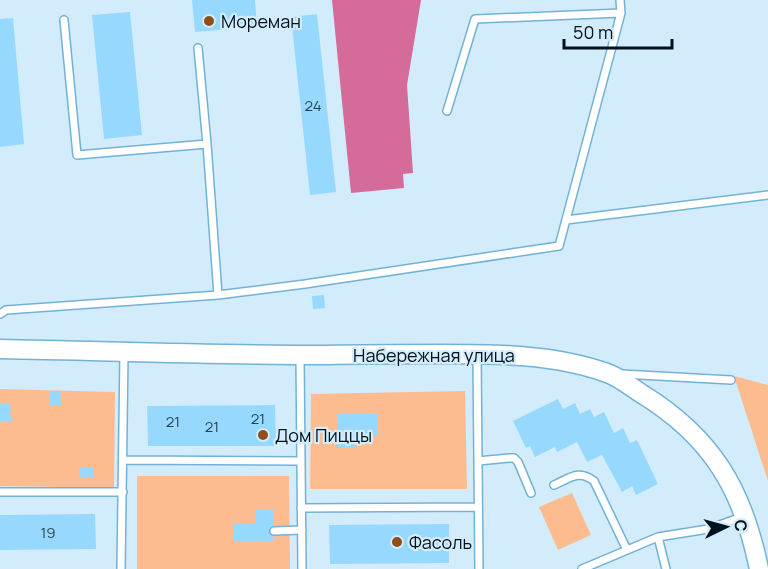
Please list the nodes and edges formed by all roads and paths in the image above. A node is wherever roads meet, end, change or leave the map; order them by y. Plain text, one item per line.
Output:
1 (620, 0) edge
2 (621, 13) junction
3 (64, 20) dead end
4 (198, 48) dead end
5 (447, 111) dead end
6 (207, 144) junction
7 (768, 195) edge
8 (566, 220) junction
9 (218, 295) junction
10 (0, 314) edge
11 (0, 349) edge
12 (124, 351) junction
13 (477, 354) junction
14 (300, 355) junction
15 (609, 373) junction
16 (730, 380) dead end
17 (123, 460) junction
18 (301, 461) junction
19 (478, 461) junction
20 (554, 485) dead end
21 (0, 492) edge
22 (123, 492) junction
23 (531, 494) dead end
24 (478, 507) junction
25 (301, 508) junction
26 (745, 516) junction
27 (274, 531) dead end
28 (302, 531) junction
29 (658, 537) junction
30 (627, 550) junction
31 (122, 569) edge
32 (302, 569) edge
33 (479, 569) edge
34 (582, 569) edge
35 (666, 569) edge
36 (759, 569) edge

1 - 2 lane
2 - 5 lane
2 - 8 lane
3 - 6 lane
4 - 6 lane
6 - 9 lane
7 - 8 lane
8 - 9 lane
9 - 10 lane
11 - 12 street, Набережная улица
12 - 14 street, Набережная улица
12 - 17 lane
13 - 14 street, Набережная улица
13 - 15 street, Набережная улица
13 - 19 lane
14 - 18 lane
15 - 16 lane
15 - 26 street, Набережная улица
17 - 18 lane
17 - 22 lane
18 - 25 lane
19 - 23 lane
19 - 24 lane
20 - 30 lane
21 - 22 lane
22 - 31 lane
24 - 25 lane
24 - 33 lane
25 - 28 lane
26 - 29 lane
26 - 36 street, Набережная улица
27 - 28 lane
28 - 32 lane
29 - 30 lane
29 - 35 lane
30 - 34 lane

